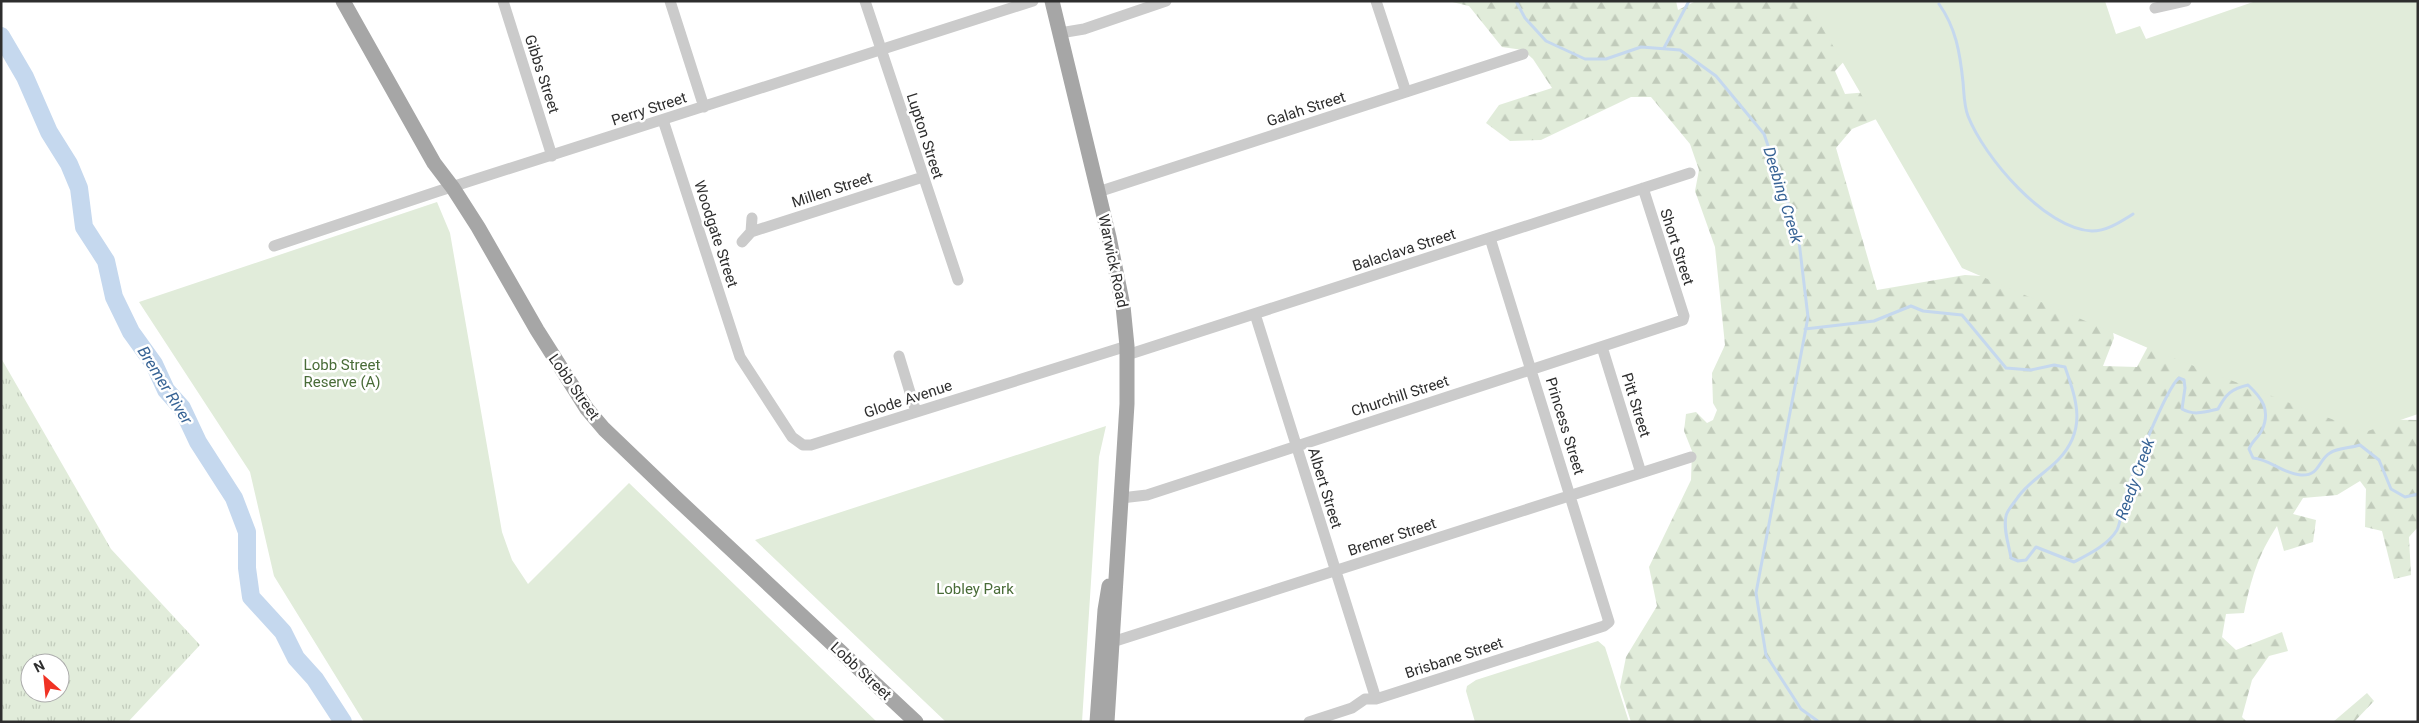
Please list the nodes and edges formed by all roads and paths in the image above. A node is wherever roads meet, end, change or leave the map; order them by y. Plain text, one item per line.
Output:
1 (343, 1) edge
2 (503, 1) edge
3 (670, 1) edge
4 (865, 1) edge
5 (1033, 1) edge
6 (1052, 1) edge
7 (1166, 1) edge
8 (1376, 1) edge
9 (2186, 1) edge
10 (2156, 8) dead end
11 (1060, 33) junction
12 (881, 49) junction
13 (1524, 54) dead end
14 (1406, 92) junction
15 (704, 107) junction
16 (663, 120) junction
17 (552, 156) junction
18 (1690, 173) dead end
19 (923, 177) junction
20 (453, 188) junction
21 (1643, 188) junction
22 (1098, 192) junction
23 (752, 218) dead end
24 (751, 232) junction
25 (1490, 238) junction
26 (742, 242) dead end
27 (274, 246) dead end
28 (958, 280) dead end
29 (1255, 314) junction
30 (1684, 316) joint
31 (1602, 347) junction
32 (1127, 350) junction
33 (899, 356) dead end
34 (740, 357) joint
35 (1532, 370) junction
36 (916, 412) junction
37 (1296, 445) junction
38 (1691, 457) dead end
39 (1641, 472) junction
40 (1571, 495) junction
41 (1121, 498) junction
42 (1336, 571) junction
43 (1609, 622) joint
44 (1107, 644) junction
45 (1376, 698) junction
46 (916, 722) edge
47 (1096, 722) edge
48 (1108, 722) edge
49 (1309, 722) edge

1 - 20 main road, Lobb Street
2 - 17 street, Gibbs Street
3 - 15 street
4 - 12 street, Lupton Street
5 - 12 street, Perry Street
6 - 11 main road, Warwick Road
7 - 11 street
8 - 14 street
9 - 10 street
11 - 22 main road, Warwick Road
12 - 15 street, Perry Street
12 - 19 street, Lupton Street
13 - 14 street, Galah Street
14 - 22 street, Galah Street
15 - 16 street, Perry Street
16 - 17 street, Perry Street
16 - 34 street, Woodgate Street
17 - 20 street, Perry Street
18 - 21 street, Balaclava Street
19 - 24 street, Millen Street
19 - 28 street, Lupton Street
20 - 27 street, Perry Street
20 - 46 main road, Lobb Street
21 - 25 street, Balaclava Street
21 - 30 street, Short Street
22 - 32 main road, Warwick Road
23 - 24 street
24 - 26 street
25 - 29 street, Balaclava Street
25 - 35 street, Princess Street
29 - 32 street, Balaclava Street
29 - 37 street, Albert Street
30 - 31 street, Churchill Street
31 - 35 street, Churchill Street
31 - 39 street, Pitt Street
32 - 36 street, Glode Avenue
32 - 41 main road, Warwick Road
33 - 36 street
34 - 36 street, Glode Avenue
35 - 37 street, Churchill Street
35 - 40 street, Princess Street
37 - 41 street, Churchill Street
37 - 42 street, Albert Street
38 - 39 street, Bremer Street
39 - 40 street, Bremer Street
40 - 42 street, Bremer Street
40 - 43 street, Princess Street
41 - 44 main road, Warwick Road
42 - 44 street, Bremer Street
42 - 45 street, Albert Street
43 - 45 street, Brisbane Street
44 - 47 main road, Warwick Road
44 - 48 main road, Warwick Road
45 - 49 street, Brisbane Street

